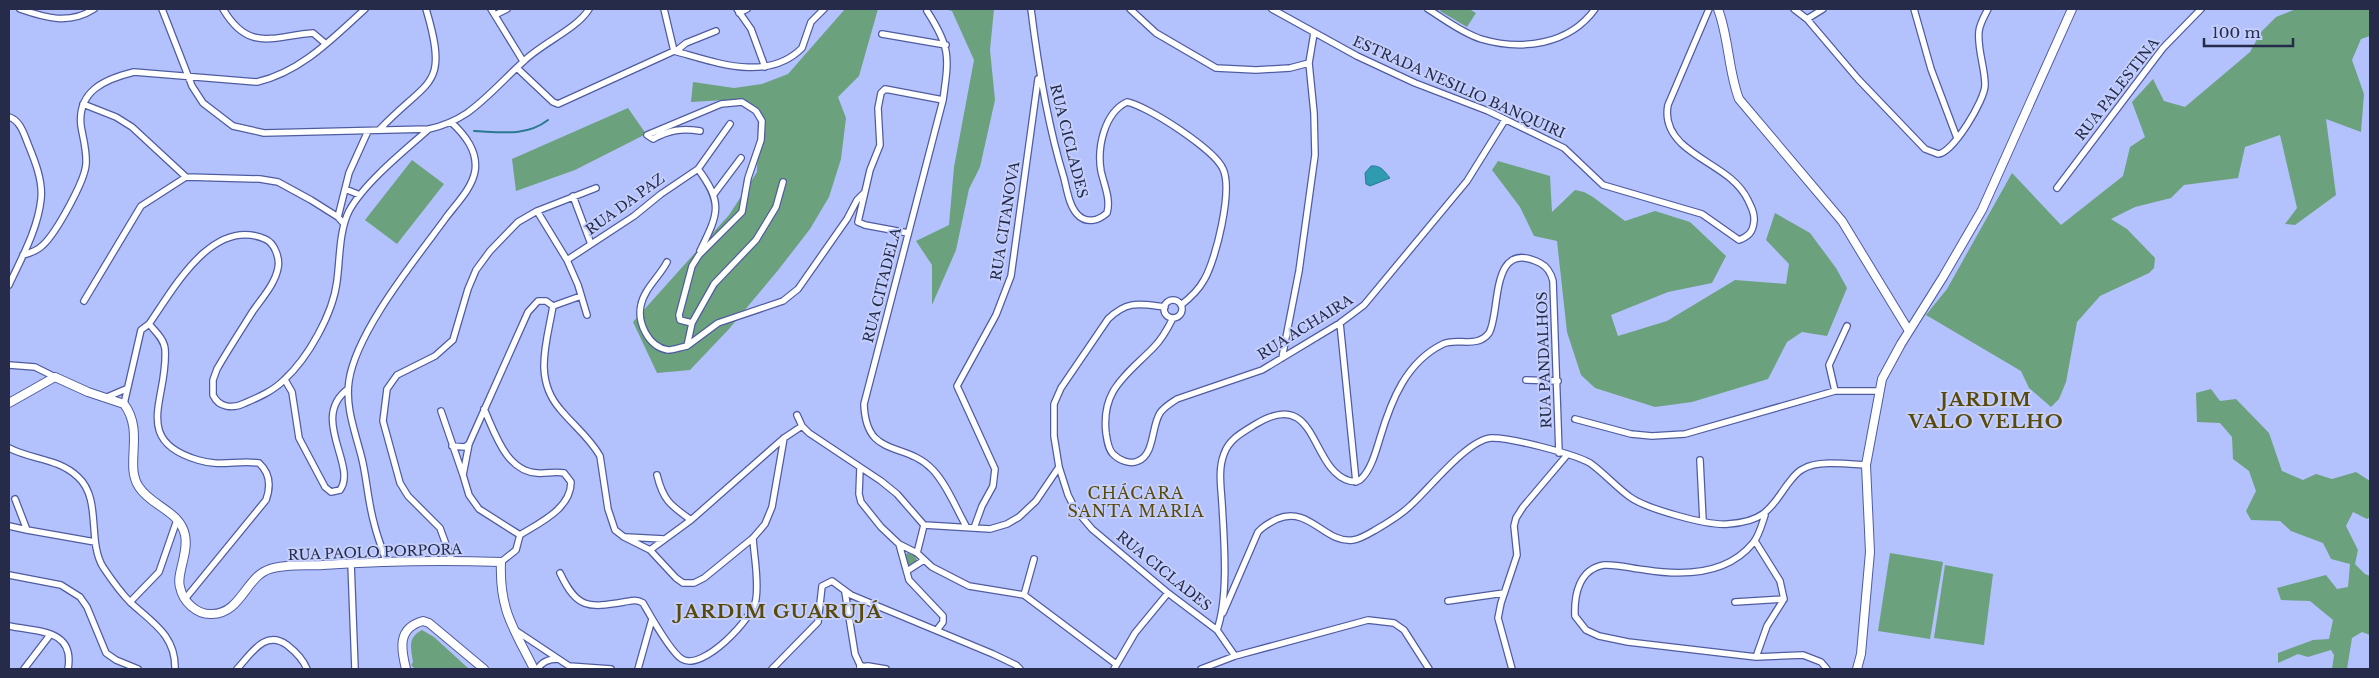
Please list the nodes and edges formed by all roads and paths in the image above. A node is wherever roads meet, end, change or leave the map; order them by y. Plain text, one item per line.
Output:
1 (20, 9) edge
2 (38, 9) edge
3 (94, 9) edge
4 (162, 9) edge
5 (223, 9) edge
6 (365, 9) edge
7 (426, 9) edge
8 (491, 9) edge
9 (507, 9) edge
10 (589, 9) edge
11 (664, 9) edge
12 (747, 9) edge
13 (824, 9) edge
14 (1031, 9) edge
15 (1130, 9) edge
16 (1272, 9) edge
17 (1428, 9) edge
18 (1595, 9) edge
19 (1709, 9) edge
20 (1718, 9) edge
21 (1794, 9) edge
22 (1823, 9) edge
23 (1914, 9) edge
24 (1988, 9) edge
25 (2072, 9) edge
26 (2201, 9) edge
27 (738, 11) edge
28 (928, 11) dead end
29 (32, 13) junction
30 (494, 15) junction
31 (1807, 19) junction
32 (716, 31) dead end
33 (1314, 33) junction
34 (882, 34) dead end
35 (326, 44) junction
36 (946, 45) junction
37 (675, 51) junction
38 (523, 61) junction
39 (1309, 63) junction
40 (764, 67) junction
41 (517, 68) junction
42 (1039, 74) junction
43 (188, 77) junction
44 (943, 100) junction
45 (83, 104) junction
46 (10, 117) edge
47 (1505, 120) junction
48 (451, 122) junction
49 (730, 124) dead end
50 (380, 129) junction
51 (429, 129) junction
52 (368, 131) junction
53 (700, 131) dead end
54 (1958, 138) junction
55 (741, 158) dead end
56 (698, 169) junction
57 (186, 177) junction
58 (783, 182) dead end
59 (596, 188) dead end
60 (2057, 188) dead end
61 (345, 189) junction
62 (864, 193) junction
63 (714, 194) junction
64 (360, 195) junction
65 (573, 196) junction
66 (537, 211) junction
67 (338, 218) junction
68 (344, 224) junction
69 (908, 233) junction
70 (592, 244) junction
71 (23, 255) junction
72 (699, 255) junction
73 (567, 260) junction
74 (667, 262) dead end
75 (9, 286) edge
76 (581, 296) junction
77 (84, 301) dead end
78 (1181, 305) junction
79 (553, 306) junction
80 (1165, 307) junction
81 (587, 315) dead end
82 (1173, 318) junction
83 (692, 323) junction
84 (1340, 323) junction
85 (149, 324) junction
86 (1847, 326) dead end
87 (1909, 330) junction
88 (687, 346) junction
89 (1282, 358) junction
90 (9, 365) edge
91 (51, 377) junction
92 (284, 380) junction
93 (1526, 380) dead end
94 (1558, 381) junction
95 (126, 389) junction
96 (348, 389) junction
97 (1835, 391) junction
98 (1878, 391) junction
99 (105, 398) junction
100 (9, 403) edge
101 (124, 404) junction
102 (484, 409) junction
103 (441, 411) dead end
104 (797, 415) dead end
105 (1575, 419) dead end
106 (802, 426) junction
107 (784, 438) junction
108 (470, 444) junction
109 (452, 446) junction
110 (9, 448) edge
111 (1559, 453) junction
112 (1567, 455) junction
113 (1700, 460) dead end
114 (1866, 464) junction
115 (1059, 467) junction
116 (860, 468) junction
117 (463, 475) junction
118 (656, 475) dead end
119 (1356, 482) junction
120 (15, 500) dead end
121 (1765, 515) junction
122 (177, 520) junction
123 (690, 520) junction
124 (1703, 521) junction
125 (924, 525) junction
126 (9, 526) edge
127 (966, 526) junction
128 (974, 528) junction
129 (27, 530) junction
130 (520, 535) junction
131 (624, 537) junction
132 (664, 538) junction
133 (753, 538) junction
134 (95, 542) junction
135 (1755, 542) junction
136 (899, 544) junction
137 (650, 550) junction
138 (917, 553) junction
139 (1034, 559) dead end
140 (452, 560) junction
141 (924, 560) junction
142 (387, 562) junction
143 (501, 562) junction
144 (352, 563) junction
145 (907, 571) junction
146 (560, 573) dead end
147 (9, 575) edge
148 (845, 592) junction
149 (1168, 593) junction
150 (1504, 593) junction
151 (1024, 595) junction
152 (185, 599) junction
153 (1784, 599) junction
154 (1448, 601) dead end
155 (130, 602) junction
156 (1735, 602) dead end
157 (1221, 618) junction
158 (652, 619) junction
159 (9, 626) edge
160 (514, 630) junction
161 (937, 630) junction
162 (1217, 630) junction
163 (50, 635) junction
164 (1235, 656) junction
165 (1756, 657) junction
166 (558, 659) junction
167 (1115, 667) edge
168 (24, 669) edge
169 (68, 669) edge
170 (138, 669) edge
171 (175, 669) edge
172 (237, 669) edge
173 (307, 669) edge
174 (355, 669) edge
175 (406, 669) edge
176 (484, 669) edge
177 (534, 669) edge
178 (538, 669) edge
179 (611, 669) edge
180 (638, 669) edge
181 (772, 669) edge
182 (862, 669) edge
183 (886, 669) edge
184 (1020, 669) edge
185 (1201, 669) edge
186 (1429, 669) edge
187 (1512, 669) edge
188 (1827, 669) edge
189 (1857, 669) edge

1 - 29 street
2 - 29 street
3 - 29 street
4 - 43 street
5 - 35 street
6 - 35 street
7 - 50 street
8 - 30 street
9 - 30 street
10 - 38 street
11 - 37 street
12 - 27 street
13 - 40 street
14 - 42 street, RUA CICLADES
15 - 39 street
16 - 33 street, ESTRADA NESILIO BANQUIRI
17 - 18 street
19 - 47 street, ESTRADA NESILIO BANQUIRI
20 - 87 street
21 - 31 street
22 - 31 street
23 - 54 street
24 - 54 street
25 - 87 street
26 - 60 street, RUA PALESTINA
27 - 40 street
28 - 36 street, RUA CITADELA
30 - 38 street
31 - 54 street
32 - 37 street
33 - 39 street
33 - 47 street, ESTRADA NESILIO BANQUIRI
34 - 36 street
35 - 43 street
36 - 44 street, RUA CITADELA
37 - 40 street
37 - 41 street
38 - 41 street
39 - 89 street
41 - 48 street
42 - 78 street, RUA CICLADES
42 - 128 street, RUA CITANOVA
43 - 45 street
43 - 52 street
44 - 62 street
44 - 69 street, RUA CITADELA
45 - 57 street
45 - 71 street
46 - 71 street
47 - 84 street, RUA ACHAIRA
48 - 51 street
48 - 96 street
49 - 56 street, RUA DA PAZ
50 - 51 street
50 - 52 street
51 - 64 street
52 - 61 street
53 - 72 street
55 - 63 street
56 - 63 street
56 - 70 street, RUA DA PAZ
57 - 67 street
57 - 77 street
58 - 83 street
59 - 65 street
61 - 64 street
61 - 67 street
62 - 69 street
62 - 88 street
63 - 72 street
64 - 68 street
65 - 66 street
65 - 70 street
66 - 73 street
66 - 140 street
67 - 68 street
68 - 92 street
69 - 127 street, RUA CITADELA
70 - 73 street, RUA DA PAZ
71 - 75 street
72 - 83 street
73 - 76 street
74 - 88 street
76 - 79 street
76 - 81 street
78 - 80 street
78 - 82 street
79 - 102 street
79 - 131 street
80 - 82 street
80 - 115 street, RUA CICLADES
82 - 89 street, RUA ACHAIRA
83 - 88 street
84 - 89 street, RUA ACHAIRA
84 - 119 street
85 - 92 street
85 - 95 street
85 - 152 street
86 - 97 street
87 - 98 street
90 - 91 street
91 - 99 street
91 - 100 street
92 - 96 street
93 - 94 street
94 - 111 street, RUA PANDALHOS
94 - 119 street, RUA PANDALHOS
95 - 99 street
95 - 101 street
96 - 142 street
97 - 98 street
97 - 105 street
98 - 114 street
99 - 101 street
101 - 122 street
102 - 108 street
102 - 130 street
103 - 109 street
104 - 106 street
106 - 107 street
106 - 116 street
107 - 123 street
107 - 133 street
108 - 109 street
108 - 117 street
109 - 117 street
110 - 134 street
111 - 112 street
111 - 157 street
112 - 124 street
112 - 150 street
113 - 124 street
114 - 121 street
114 - 189 street
115 - 128 street
115 - 149 street, RUA CICLADES
116 - 125 street
116 - 136 street
117 - 130 street
118 - 123 street
119 - 157 street
120 - 129 street
121 - 124 street
121 - 135 street
122 - 152 street
122 - 155 street
123 - 132 street
125 - 127 street
125 - 138 street
126 - 129 street
127 - 128 street
129 - 134 street
130 - 143 street
131 - 132 street
131 - 137 street
132 - 137 street
133 - 137 street
133 - 158 street
134 - 155 street
135 - 153 street
135 - 165 street
136 - 138 street
136 - 145 street
138 - 141 street
139 - 151 street
140 - 142 street, RUA PAOLO PORPORA
140 - 143 street, RUA PAOLO PORPORA
141 - 145 street
141 - 151 street
142 - 144 street, RUA PAOLO PORPORA
143 - 160 street
144 - 152 street, RUA PAOLO PORPORA
144 - 174 street
145 - 161 street
146 - 158 street
147 - 170 street
148 - 161 street
148 - 181 street
148 - 182 street
149 - 162 street, RUA CICLADES
149 - 167 street
150 - 154 street
150 - 187 street
151 - 167 street
153 - 156 street
153 - 165 street
155 - 171 street
157 - 162 street
158 - 180 street
159 - 163 street
160 - 166 street
160 - 177 street
161 - 184 street
162 - 164 street, RUA CICLADES
163 - 168 street
163 - 169 street
164 - 185 street
164 - 186 street
165 - 188 street
166 - 178 street
166 - 179 street
172 - 173 street
175 - 176 street
182 - 183 street

